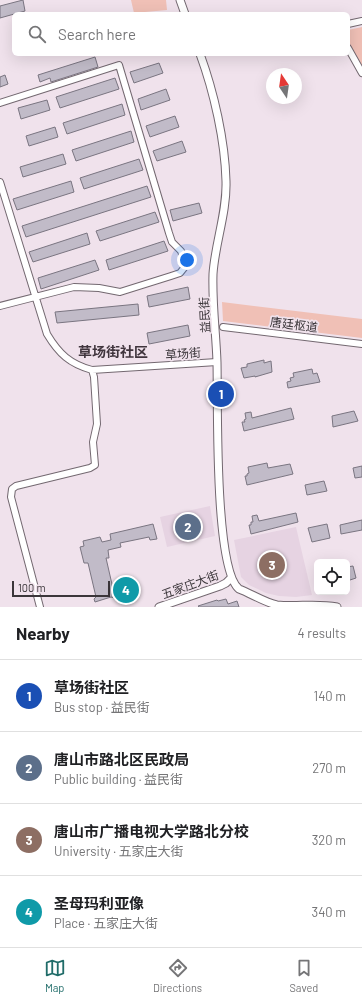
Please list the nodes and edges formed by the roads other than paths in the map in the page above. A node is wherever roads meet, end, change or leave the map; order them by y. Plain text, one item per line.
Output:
1 (180, 0) edge
2 (184, 12) edge
3 (362, 21) edge
4 (350, 24) edge
5 (350, 52) edge
6 (201, 56) edge
7 (362, 73) edge
8 (0, 103) edge
9 (0, 182) edge
10 (36, 297) junction
11 (0, 306) edge
12 (223, 327) dead end
13 (362, 344) edge
14 (217, 362) junction
15 (92, 370) junction
16 (231, 578) junction
17 (275, 606) edge
18 (40, 607) edge
19 (159, 607) edge
20 (337, 607) edge

1 - 2 street
3 - 4 street
5 - 7 street
6 - 14 street, 益民街
8 - 10 street
9 - 10 street, 草场街
10 - 11 street
10 - 15 street, 草场街
12 - 13 street, 唐廷枢道
14 - 15 street, 草场街
14 - 16 street, 益民街
15 - 18 street
16 - 17 street, 五家庄大街
16 - 19 street, 五家庄大街
17 - 20 street, 五家庄大街

